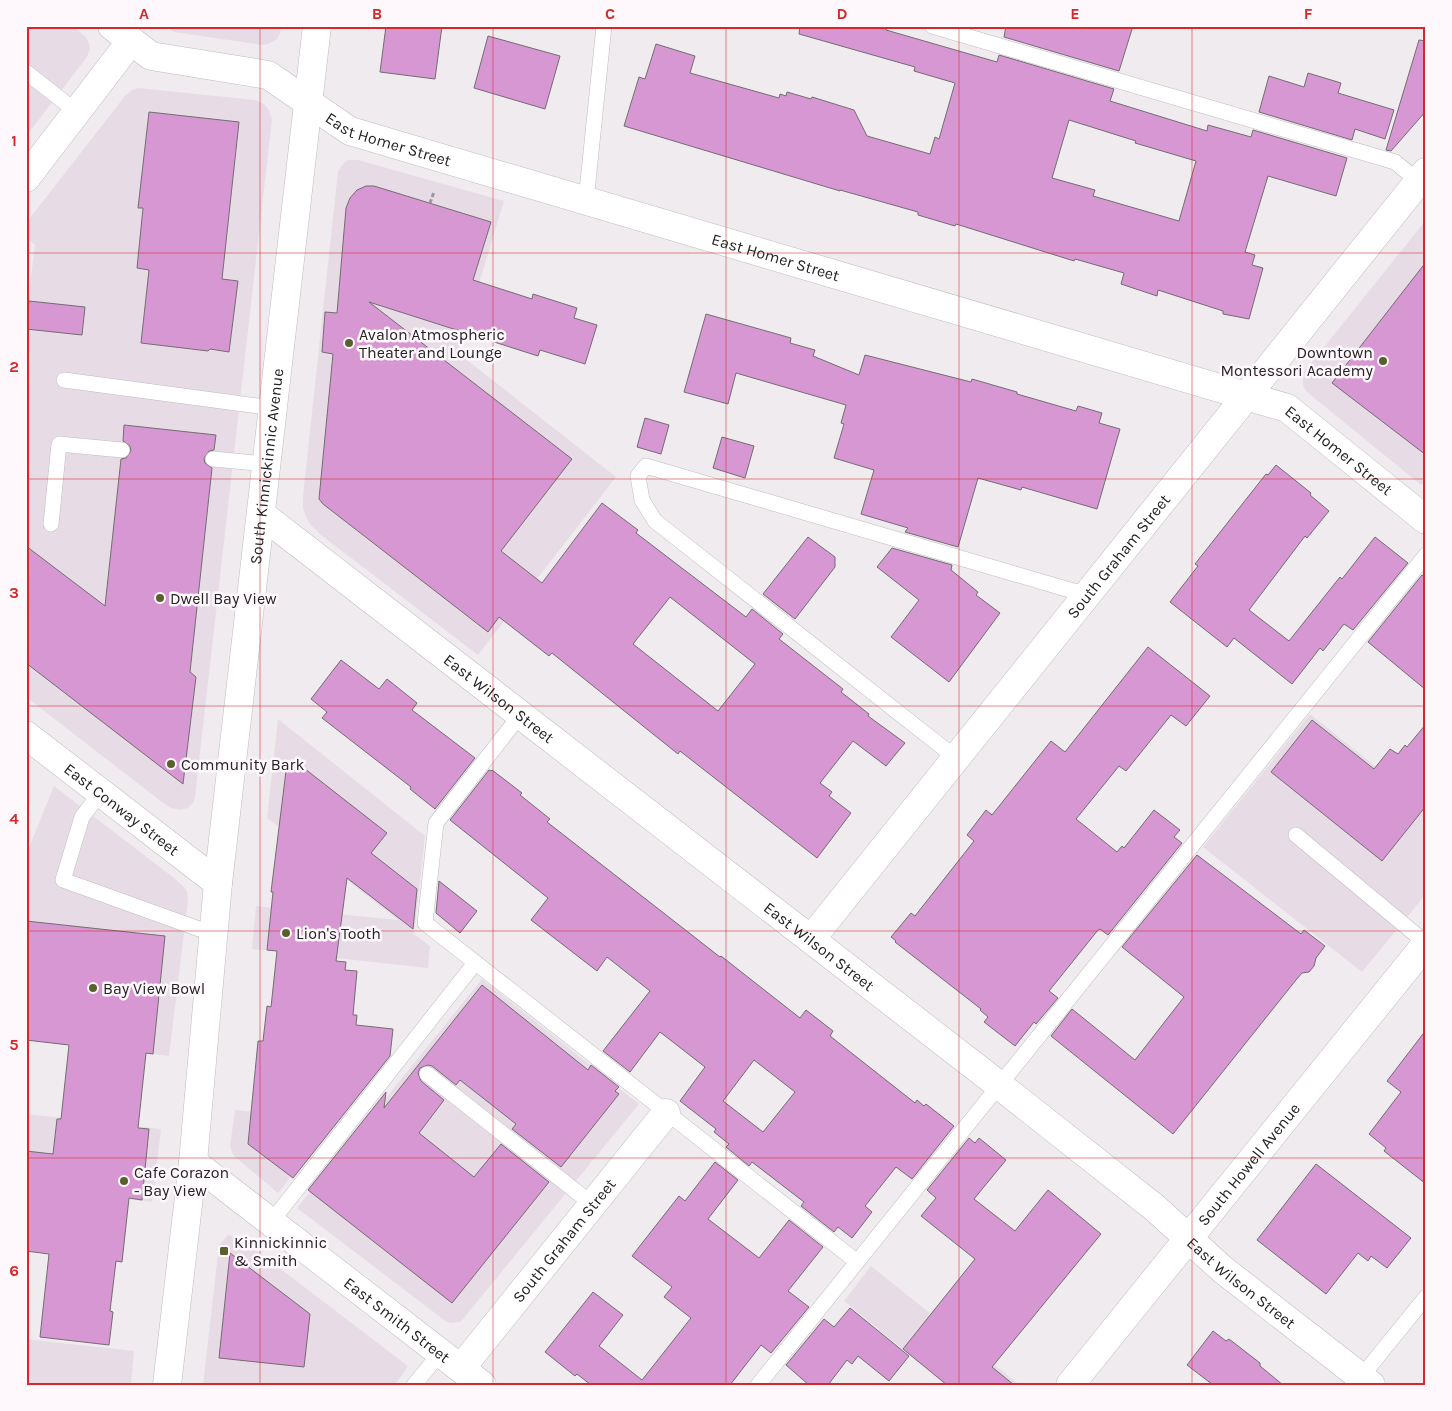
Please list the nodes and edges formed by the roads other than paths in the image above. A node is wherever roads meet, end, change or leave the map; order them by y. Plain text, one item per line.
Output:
1 (317, 26) edge
2 (604, 26) edge
3 (932, 26) edge
4 (121, 34) edge
5 (26, 72) edge
6 (309, 103) junction
7 (77, 112) junction
8 (1422, 176) edge
9 (26, 178) edge
10 (586, 201) junction
11 (64, 380) dead end
12 (1246, 396) junction
13 (273, 408) junction
14 (122, 450) dead end
15 (213, 459) dead end
16 (267, 464) junction
17 (261, 514) junction
18 (1426, 520) edge
19 (51, 524) dead end
20 (1426, 555) edge
21 (1087, 595) junction
22 (521, 714) junction
23 (26, 734) edge
24 (956, 758) junction
25 (101, 792) junction
26 (1296, 835) dead end
27 (218, 882) junction
28 (213, 934) junction
29 (811, 939) junction
30 (1426, 943) edge
31 (475, 963) junction
32 (427, 1074) dead end
33 (999, 1085) junction
34 (666, 1113) junction
35 (193, 1162) junction
36 (592, 1204) junction
37 (270, 1222) junction
38 (1188, 1238) junction
39 (856, 1261) junction
40 (1426, 1297) edge
41 (451, 1360) junction
42 (1366, 1381) edge
43 (167, 1385) edge
44 (414, 1385) edge
45 (482, 1385) edge
46 (758, 1385) edge
47 (1070, 1385) edge

1 - 6 street, South Kinnickinnic Avenue
2 - 10 lane
3 - 8 lane
4 - 6 street, East Homer Street
4 - 7 street
5 - 7 lane
6 - 10 street, East Homer Street
6 - 13 street, South Kinnickinnic Avenue
7 - 9 street
8 - 12 street, South Graham Street
10 - 12 street, East Homer Street
11 - 13 lane
12 - 18 street, East Homer Street
12 - 21 street, South Graham Street
13 - 16 street, South Kinnickinnic Avenue
14 - 19 lane
15 - 16 lane
16 - 17 street, South Kinnickinnic Avenue
17 - 22 street, East Wilson Street
17 - 27 street, South Kinnickinnic Avenue
20 - 33 lane
21 - 24 street, South Graham Street
21 - 24 lane
22 - 29 street, East Wilson Street
22 - 31 lane
23 - 25 street, East Conway Street
24 - 29 street, South Graham Street
25 - 27 street, East Conway Street
25 - 28 lane
26 - 30 lane
27 - 28 street, South Kinnickinnic Avenue
28 - 35 street, South Kinnickinnic Avenue
29 - 33 street, East Wilson Street
30 - 38 street, South Howell Avenue
31 - 34 lane
31 - 37 lane
32 - 36 lane
33 - 38 street, East Wilson Street
33 - 39 lane
34 - 36 street, South Graham Street
34 - 39 lane
35 - 37 street, East Smith Street
35 - 43 street, South Kinnickinnic Avenue
36 - 41 street, South Graham Street
37 - 41 street, East Smith Street
38 - 42 street, East Wilson Street
38 - 47 street, South Howell Avenue
39 - 46 lane
40 - 42 lane
41 - 44 lane
41 - 45 street, East Smith Street

